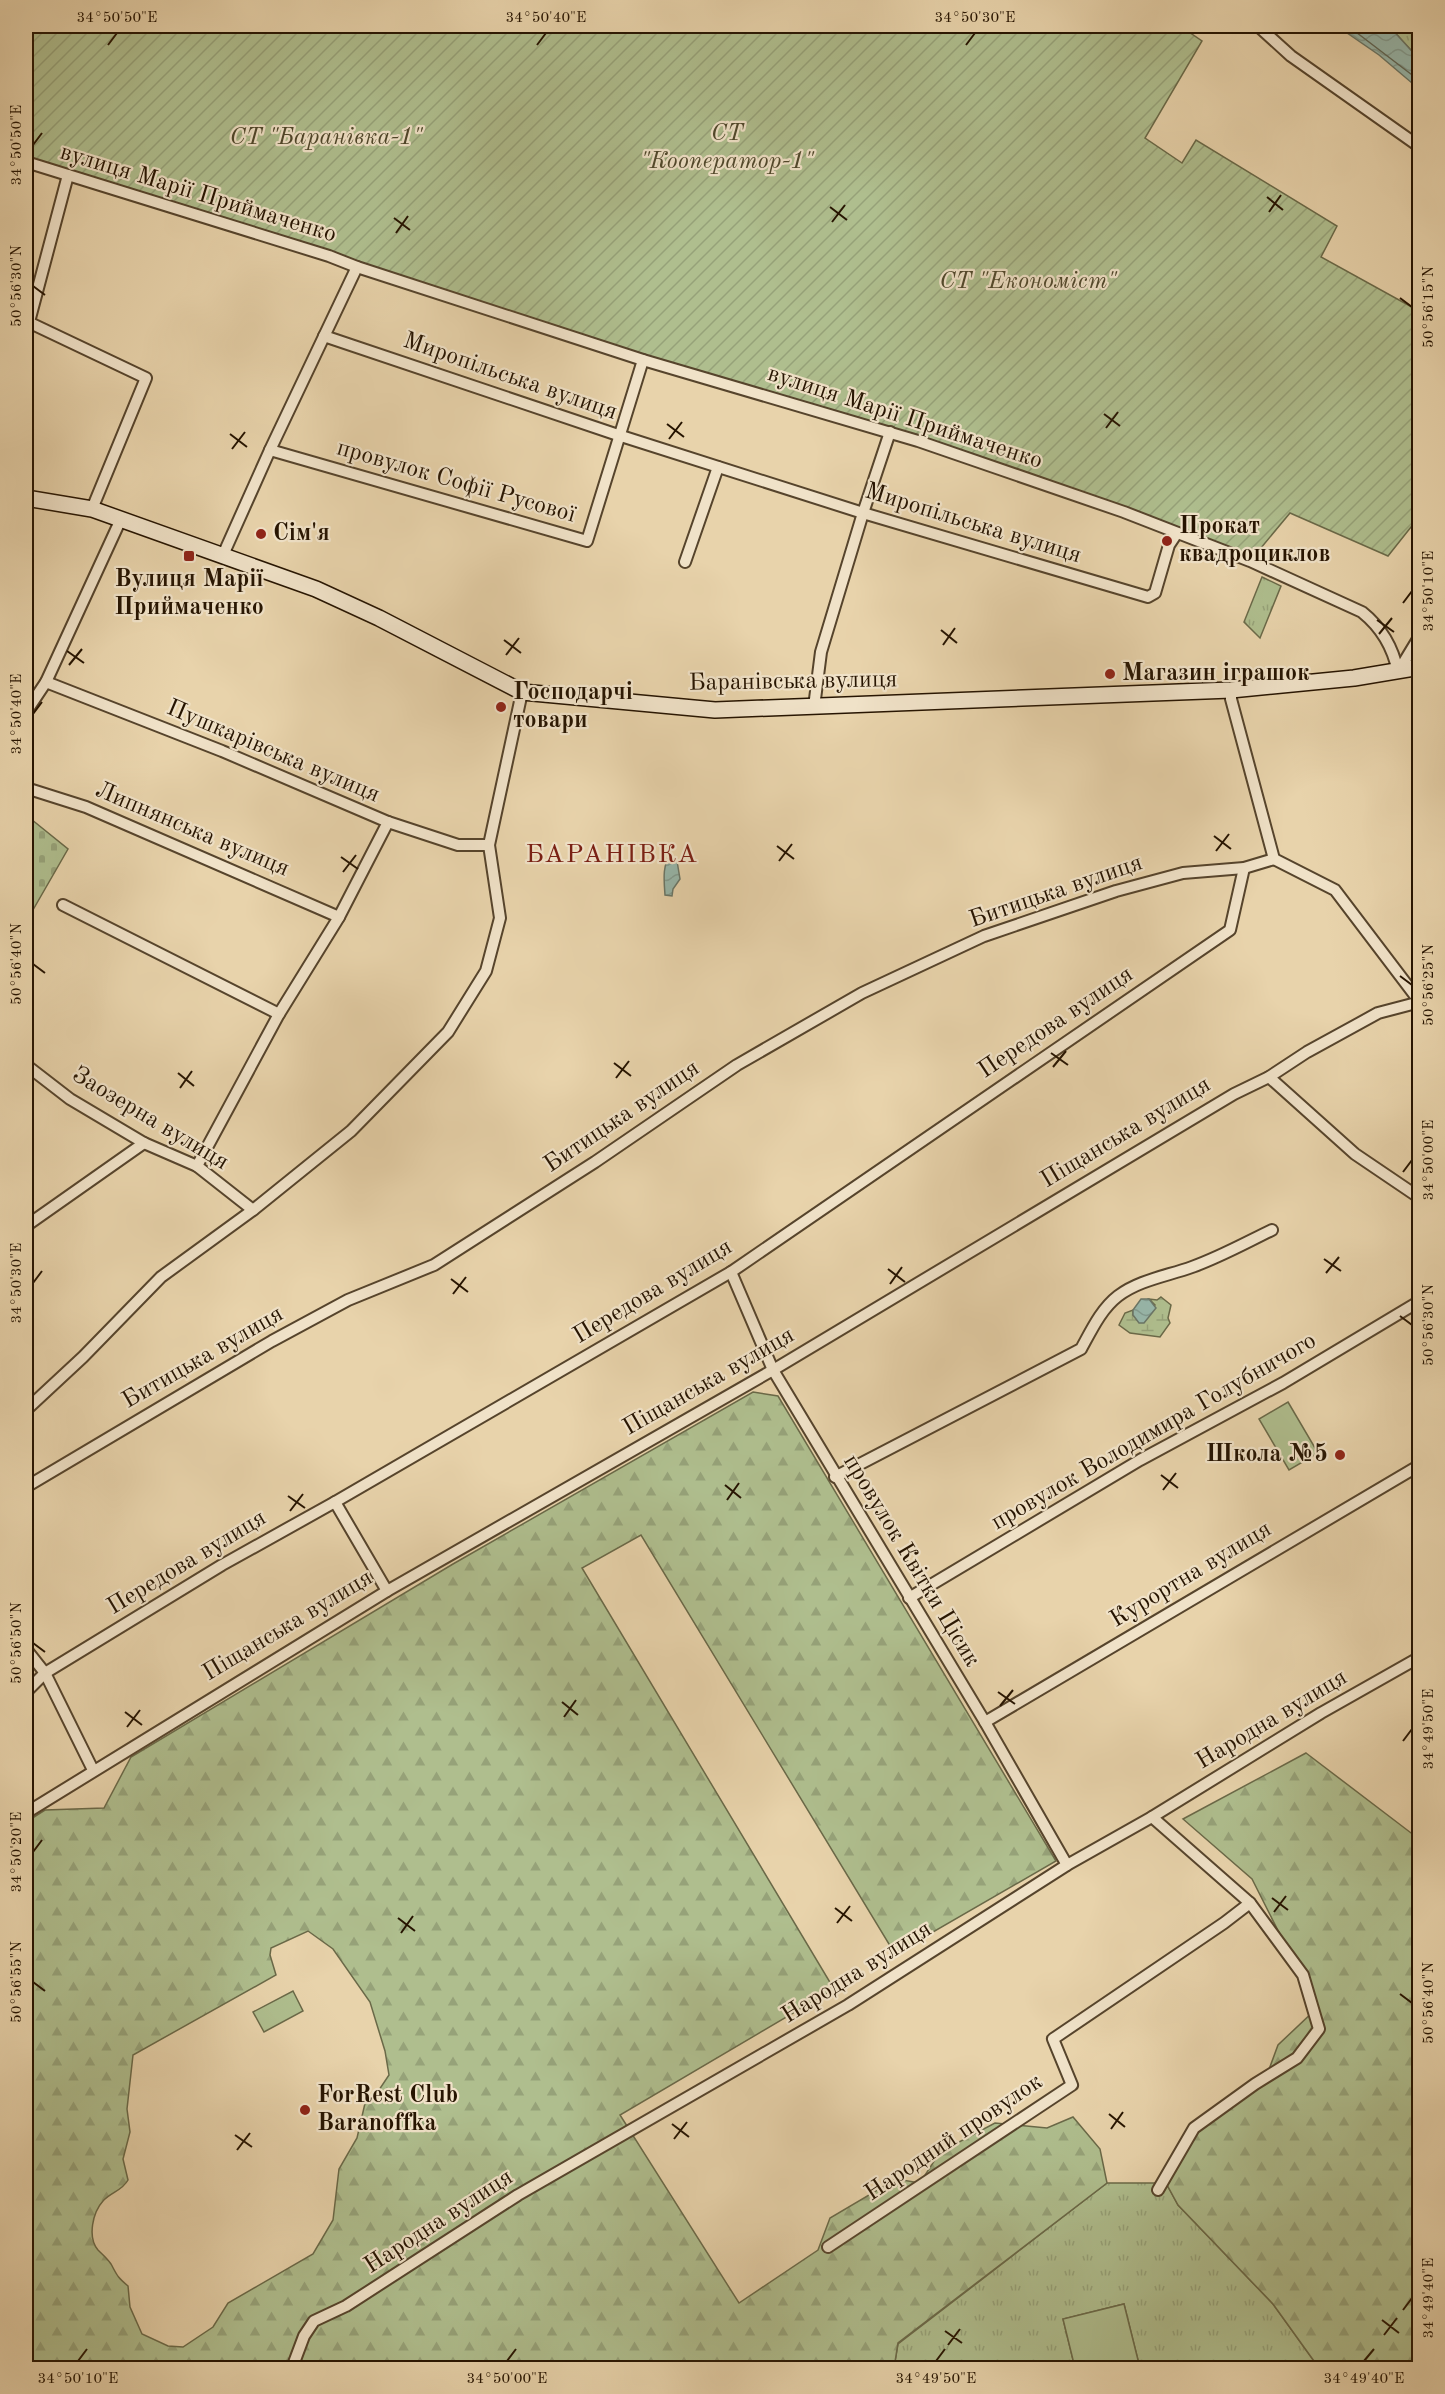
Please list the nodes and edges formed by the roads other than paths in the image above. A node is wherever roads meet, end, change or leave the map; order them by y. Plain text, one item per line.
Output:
1 (1258, 26) edge
2 (1419, 147) edge
3 (26, 162) edge
4 (68, 175) junction
5 (357, 267) junction
6 (27, 321) edge
7 (324, 336) junction
8 (643, 360) junction
9 (890, 432) junction
10 (618, 435) junction
11 (270, 450) junction
12 (718, 467) junction
13 (26, 498) edge
14 (92, 509) junction
15 (863, 513) junction
16 (121, 519) junction
17 (1177, 533) junction
18 (224, 555) junction
19 (685, 562) dead end
20 (1419, 639) edge
21 (1419, 668) edge
22 (1398, 672) junction
23 (46, 682) junction
24 (1231, 690) junction
25 (522, 692) junction
26 (814, 707) junction
27 (26, 712) edge
28 (26, 788) edge
29 (388, 822) junction
30 (489, 844) junction
31 (1274, 859) junction
32 (1244, 868) junction
33 (63, 905) dead end
34 (339, 917) junction
35 (1419, 1002) edge
36 (279, 1014) junction
37 (26, 1065) edge
38 (1269, 1077) junction
39 (144, 1143) junction
40 (197, 1166) junction
41 (1419, 1198) edge
42 (253, 1210) junction
43 (26, 1226) edge
44 (1272, 1230) dead end
45 (731, 1272) junction
46 (1419, 1301) edge
47 (773, 1371) junction
48 (26, 1410) edge
49 (1419, 1465) edge
50 (835, 1477) junction
51 (26, 1487) edge
52 (335, 1502) junction
53 (387, 1591) junction
54 (909, 1598) junction
55 (26, 1649) edge
56 (1419, 1657) edge
57 (45, 1673) junction
58 (26, 1692) edge
59 (985, 1722) junction
60 (93, 1770) junction
61 (26, 1813) edge
62 (1152, 1817) junction
63 (1067, 1865) junction
64 (1250, 1903) junction
65 (1158, 2190) dead end
66 (828, 2247) dead end
67 (292, 2368) edge

1 - 2 street
3 - 4 street, вулиця Марії Приймаченко
4 - 5 street, вулиця Марії Приймаченко
4 - 6 street
5 - 7 street, вулиця Марії Приймаченко
5 - 8 street, вулиця Марії Приймаченко
6 - 14 street
7 - 10 street, Миропільська вулиця
7 - 11 street, вулиця Марії Приймаченко
8 - 9 street, вулиця Марії Приймаченко
8 - 10 street, провулок Софії Русової
9 - 15 street
9 - 17 street, вулиця Марії Приймаченко
10 - 11 street, провулок Софії Русової
10 - 12 street, Миропільська вулиця
11 - 18 street, вулиця Марії Приймаченко
12 - 15 street, Миропільська вулиця
12 - 19 street
13 - 14 main road, Баранівська вулиця
14 - 16 main road, Баранівська вулиця
15 - 17 street, Миропільська вулиця
15 - 26 street
16 - 18 main road, Баранівська вулиця
16 - 23 street
17 - 22 street, вулиця Марії Приймаченко
18 - 25 main road, Баранівська вулиця
20 - 22 street
21 - 22 main road, Баранівська вулиця
22 - 24 main road, Баранівська вулиця
23 - 27 street
23 - 29 street, Пушкарівська вулиця
24 - 26 main road, Баранівська вулиця
24 - 31 street
25 - 26 main road, Баранівська вулиця
25 - 30 street
28 - 34 street, Липнянська вулиця
29 - 30 street, Пушкарівська вулиця
29 - 34 street
30 - 42 street
31 - 32 street, Битицька вулиця
31 - 35 street
32 - 45 street, Передова вулиця
32 - 51 street, Битицька вулиця
33 - 36 street
34 - 36 street
35 - 38 street, Піщанська вулиця
36 - 40 street
37 - 39 street, Заозерна вулиця
38 - 41 street
38 - 47 street, Піщанська вулиця
39 - 40 street, Заозерна вулиця
39 - 43 street
40 - 42 street, Заозерна вулиця
42 - 48 street
44 - 50 street
45 - 47 street, провулок Квітки Цісик
45 - 52 street, Передова вулиця
46 - 54 street, провулок Володимира Голубничого
47 - 50 street, провулок Квітки Цісик
47 - 53 street, Піщанська вулиця
49 - 59 street, Курортна вулиця
50 - 54 street, провулок Квітки Цісик
52 - 53 street
52 - 57 street, Передова вулиця
53 - 60 street, Піщанська вулиця
54 - 59 street, провулок Квітки Цісик
55 - 57 street
56 - 62 street, Народна вулиця
57 - 58 street, Передова вулиця
57 - 60 street
59 - 63 street, провулок Квітки Цісик
60 - 61 street, Піщанська вулиця
62 - 63 street, Народна вулиця
62 - 64 street
63 - 67 street, Народна вулиця
64 - 65 street
64 - 66 street, Народний провулок

